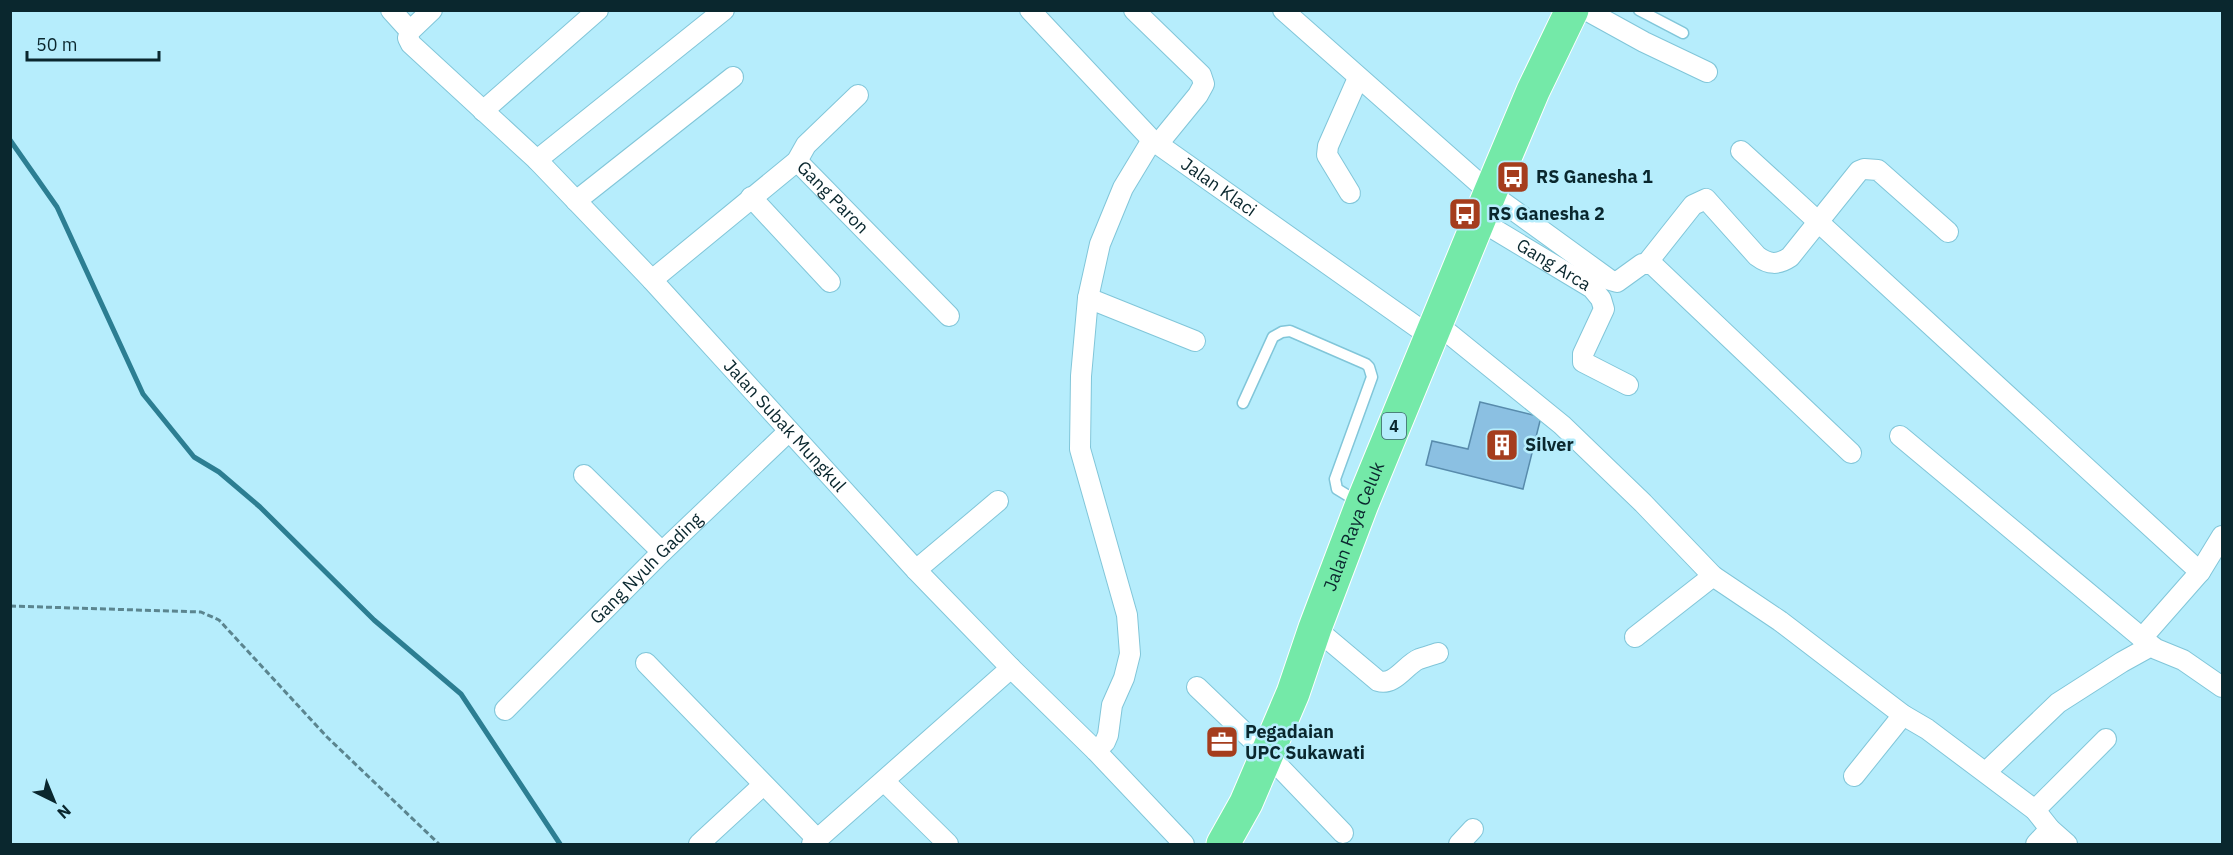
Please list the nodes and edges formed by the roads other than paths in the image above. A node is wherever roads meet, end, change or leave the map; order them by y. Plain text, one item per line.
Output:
1 (391, 10) edge
2 (432, 10) edge
3 (598, 10) edge
4 (724, 10) edge
5 (1030, 10) edge
6 (1134, 10) edge
7 (1283, 10) edge
8 (1572, 10) edge
9 (1586, 10) edge
10 (1639, 10) edge
11 (410, 31) junction
12 (1683, 33) dead end
13 (1707, 72) dead end
14 (733, 77) dead end
15 (1358, 78) junction
16 (858, 95) dead end
17 (483, 111) junction
18 (1155, 142) junction
19 (1741, 151) dead end
20 (537, 160) junction
21 (797, 161) junction
22 (1350, 193) dead end
23 (751, 197) junction
24 (576, 201) junction
25 (1487, 214) junction
26 (1819, 223) junction
27 (1948, 232) dead end
28 (1647, 263) junction
29 (652, 280) junction
30 (830, 282) dead end
31 (1088, 298) junction
32 (949, 316) dead end
33 (1433, 330) junction
34 (1195, 341) dead end
35 (1628, 385) dead end
36 (1242, 403) dead end
37 (789, 431) junction
38 (1900, 436) dead end
39 (1851, 453) dead end
40 (584, 475) dead end
41 (998, 501) dead end
42 (1362, 504) junction
43 (2223, 536) edge
44 (662, 552) junction
45 (916, 570) junction
46 (2200, 572) junction
47 (1713, 576) junction
48 (1315, 628) junction
49 (1635, 637) dead end
50 (2147, 642) junction
51 (1438, 653) dead end
52 (646, 663) dead end
53 (1011, 668) junction
54 (1197, 687) dead end
55 (2223, 687) edge
56 (505, 710) dead end
57 (1903, 715) junction
58 (2106, 739) dead end
59 (1096, 751) junction
60 (1266, 754) junction
61 (1986, 772) junction
62 (1854, 776) dead end
63 (884, 781) junction
64 (763, 785) junction
65 (2035, 810) junction
66 (1473, 829) dead end
67 (2050, 829) junction
68 (1343, 833) dead end
69 (815, 842) edge
70 (699, 844) edge
71 (948, 844) edge
72 (1184, 844) edge
73 (1223, 844) edge
74 (1459, 844) edge
75 (2036, 844) edge
76 (2067, 844) edge

1 - 11 street, Jalan Subak Mungkul
2 - 11 street
3 - 17 street
4 - 20 street
5 - 18 street, Jalan Klaci
6 - 18 street
7 - 15 street
8 - 25 highway, Jalan Raya Celuk / 4
9 - 13 street
10 - 12 lane
11 - 17 street, Jalan Subak Mungkul
14 - 24 street
15 - 22 street
15 - 25 street
16 - 21 street
17 - 20 street, Jalan Subak Mungkul
18 - 31 street
18 - 33 street, Jalan Klaci
19 - 26 street
20 - 24 street, Jalan Subak Mungkul
21 - 23 street, Gang Paron
21 - 32 street, Gang Paron
23 - 29 street, Gang Paron
23 - 30 street
24 - 29 street, Jalan Subak Mungkul
25 - 28 street
25 - 33 highway, Jalan Raya Celuk / 4
25 - 35 street, Gang Arca
26 - 27 street
26 - 28 street
26 - 46 street
28 - 39 street
29 - 37 street, Jalan Subak Mungkul
31 - 34 street
31 - 59 street
33 - 42 highway, Jalan Raya Celuk / 4
33 - 47 street, Jalan Klaci
36 - 42 lane
37 - 44 street, Gang Nyuh Gading
37 - 45 street, Jalan Subak Mungkul
38 - 50 street
40 - 44 street
41 - 45 street
42 - 48 highway, Jalan Raya Celuk / 4
43 - 46 street
44 - 56 street, Gang Nyuh Gading
45 - 53 street, Jalan Subak Mungkul
46 - 50 street
47 - 49 street
47 - 57 street, Jalan Klaci
48 - 51 street
48 - 60 highway, Jalan Raya Celuk / 4
50 - 55 street
50 - 61 street
52 - 64 street
53 - 59 street, Jalan Subak Mungkul
53 - 63 street
54 - 60 street
57 - 61 street, Jalan Klaci
57 - 62 street
58 - 65 street
59 - 72 street, Jalan Subak Mungkul
60 - 68 street
60 - 73 highway, Jalan Raya Celuk / 4
61 - 65 street, Jalan Klaci
63 - 69 street
63 - 71 street
64 - 69 street
64 - 70 street
65 - 67 street, Jalan Klaci
66 - 74 street
67 - 75 street
67 - 76 street, Jalan Klaci

